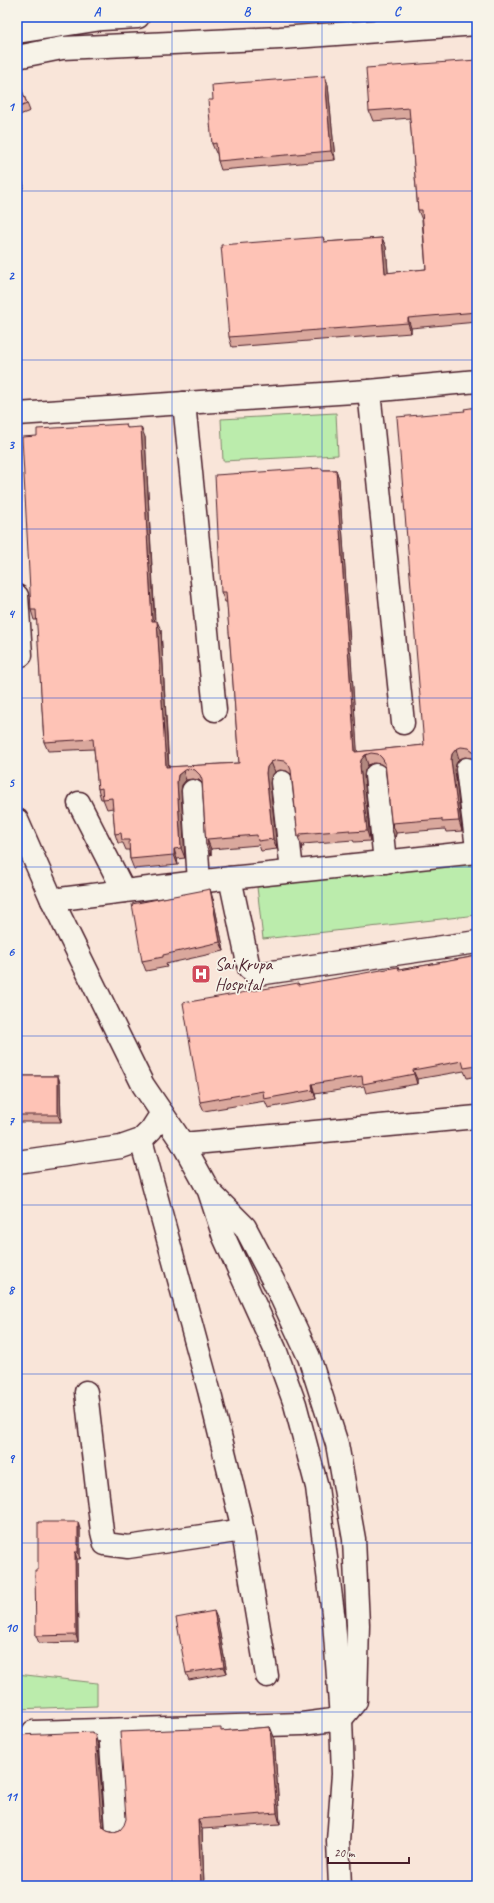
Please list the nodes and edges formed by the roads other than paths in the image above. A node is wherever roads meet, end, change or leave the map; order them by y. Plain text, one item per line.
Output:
1 (138, 17) edge
2 (477, 24) edge
3 (17, 32) edge
4 (17, 57) edge
5 (477, 381) edge
6 (369, 391) junction
7 (184, 403) junction
8 (17, 414) edge
9 (17, 596) edge
10 (22, 655) dead end
11 (215, 710) dead end
12 (403, 723) dead end
13 (467, 769) dead end
14 (376, 775) dead end
15 (282, 782) dead end
16 (193, 791) dead end
17 (79, 803) dead end
18 (17, 820) edge
19 (477, 848) edge
20 (477, 852) edge
21 (385, 862) junction
22 (292, 871) junction
23 (230, 878) junction
24 (199, 882) junction
25 (124, 891) junction
26 (52, 900) junction
27 (477, 942) edge
28 (162, 1113) junction
29 (477, 1117) edge
30 (141, 1140) junction
31 (183, 1144) junction
32 (17, 1162) edge
33 (209, 1191) junction
34 (86, 1392) dead end
35 (243, 1530) junction
36 (267, 1676) dead end
37 (341, 1719) junction
38 (110, 1730) junction
39 (33, 1732) dead end
40 (117, 1830) edge
41 (340, 1886) edge

1 - 3 street
2 - 4 street
5 - 6 street
6 - 7 street
6 - 12 street
7 - 8 street
7 - 11 street
9 - 10 street
13 - 19 street
14 - 21 street
15 - 22 street
16 - 24 street
17 - 25 street
18 - 26 street
20 - 21 street
21 - 22 street
22 - 23 street
23 - 24 street
23 - 27 street
24 - 25 street
25 - 26 street
26 - 28 street
28 - 30 street
28 - 31 street
29 - 31 street
30 - 32 street
30 - 35 street
31 - 33 street
33 - 37 street
33 - 37 street
34 - 35 street
35 - 36 street
37 - 38 street
37 - 41 street
38 - 39 street
38 - 40 street

